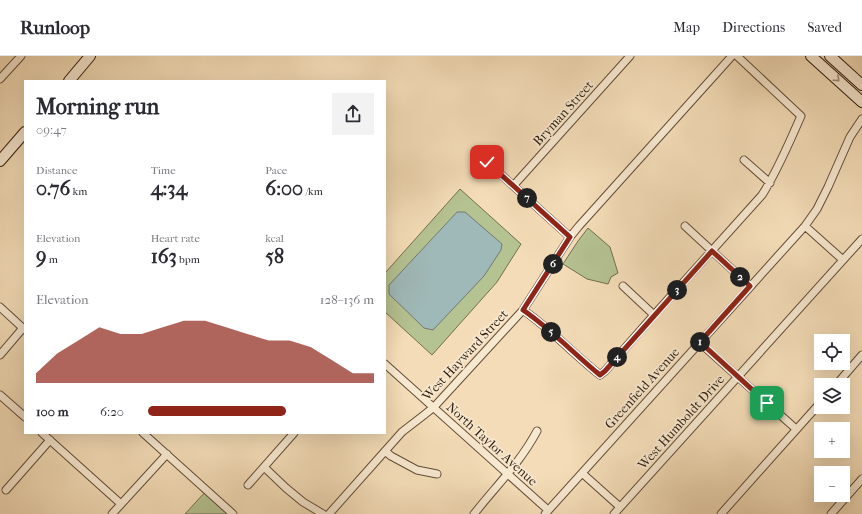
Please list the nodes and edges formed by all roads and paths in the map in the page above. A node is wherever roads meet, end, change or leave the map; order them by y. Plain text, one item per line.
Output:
1 (21, 56) edge
2 (90, 56) edge
3 (630, 56) edge
4 (732, 56) edge
5 (737, 56) edge
6 (811, 56) edge
7 (830, 56) edge
8 (0, 79) edge
9 (70, 80) edge
10 (862, 85) edge
11 (862, 102) edge
12 (862, 120) edge
13 (24, 133) edge
14 (744, 160) dead end
15 (0, 161) edge
16 (487, 162) dead end
17 (770, 183) junction
18 (514, 186) junction
19 (685, 226) dead end
20 (805, 226) junction
21 (570, 237) junction
22 (862, 239) edge
23 (712, 251) junction
24 (844, 260) junction
25 (623, 286) dead end
26 (750, 286) junction
27 (0, 307) edge
28 (523, 310) junction
29 (654, 315) junction
30 (24, 329) edge
31 (700, 342) junction
32 (0, 354) edge
33 (862, 356) edge
34 (386, 365) edge
35 (738, 377) junction
36 (842, 378) edge
37 (0, 395) edge
38 (434, 407) junction
39 (814, 410) edge
40 (24, 416) edge
41 (796, 429) junction
42 (537, 431) dead end
43 (43, 434) edge
44 (144, 434) edge
45 (293, 434) edge
46 (50, 440) junction
47 (385, 451) junction
48 (166, 454) junction
49 (264, 467) junction
50 (582, 473) junction
51 (437, 474) dead end
52 (508, 474) junction
53 (862, 479) edge
54 (248, 485) dead end
55 (6, 490) dead end
56 (121, 504) junction
57 (620, 507) junction
58 (833, 511) edge
59 (546, 512) edge
60 (112, 514) edge
61 (233, 514) edge
62 (323, 514) edge
63 (329, 514) edge
64 (474, 514) edge
65 (614, 514) edge
66 (721, 514) edge
67 (842, 514) edge

1 - 8 street
2 - 9 main road
3 - 18 street, Bryman Street
4 - 21 street, West Hayward Street
5 - 17 street
6 -> 11 main road
7 - 10 main road
12 - 20 street, Greenfield Avenue
13 - 15 main road
14 - 17 street
16 - 18 street
17 - 23 street
18 - 21 street
19 - 23 street
20 - 24 street
20 - 26 street, Greenfield Avenue
21 - 28 street, West Hayward Street
22 - 24 street, West Humboldt Drive
23 - 26 street
23 - 29 street
24 - 35 street, West Humboldt Drive
25 - 29 street
26 - 31 street, Greenfield Avenue
27 - 30 street
28 - 29 street
28 - 38 street, West Hayward Street
30 - 32 street
31 - 35 street
31 - 50 street, Greenfield Avenue
33 - 36 street
34 - 38 street, North Taylor Avenue
35 - 41 street
35 - 57 street, West Humboldt Drive
37 - 40 street
38 - 47 street, West Hayward Street
38 - 52 street, North Taylor Avenue
39 - 41 street
41 - 66 street
42 - 52 street
43 - 46 street
44 - 48 street
45 - 49 street
46 - 55 street
46 - 56 street
47 - 51 street
47 - 63 street, West Hayward Street
48 - 56 street
48 - 61 street
49 - 54 street
49 - 62 street
50 - 57 street
50 - 59 street, Greenfield Avenue
52 - 59 street, North Taylor Avenue
52 - 64 street
53 - 58 street
56 - 60 street
57 - 65 street, West Humboldt Drive
58 - 67 street

